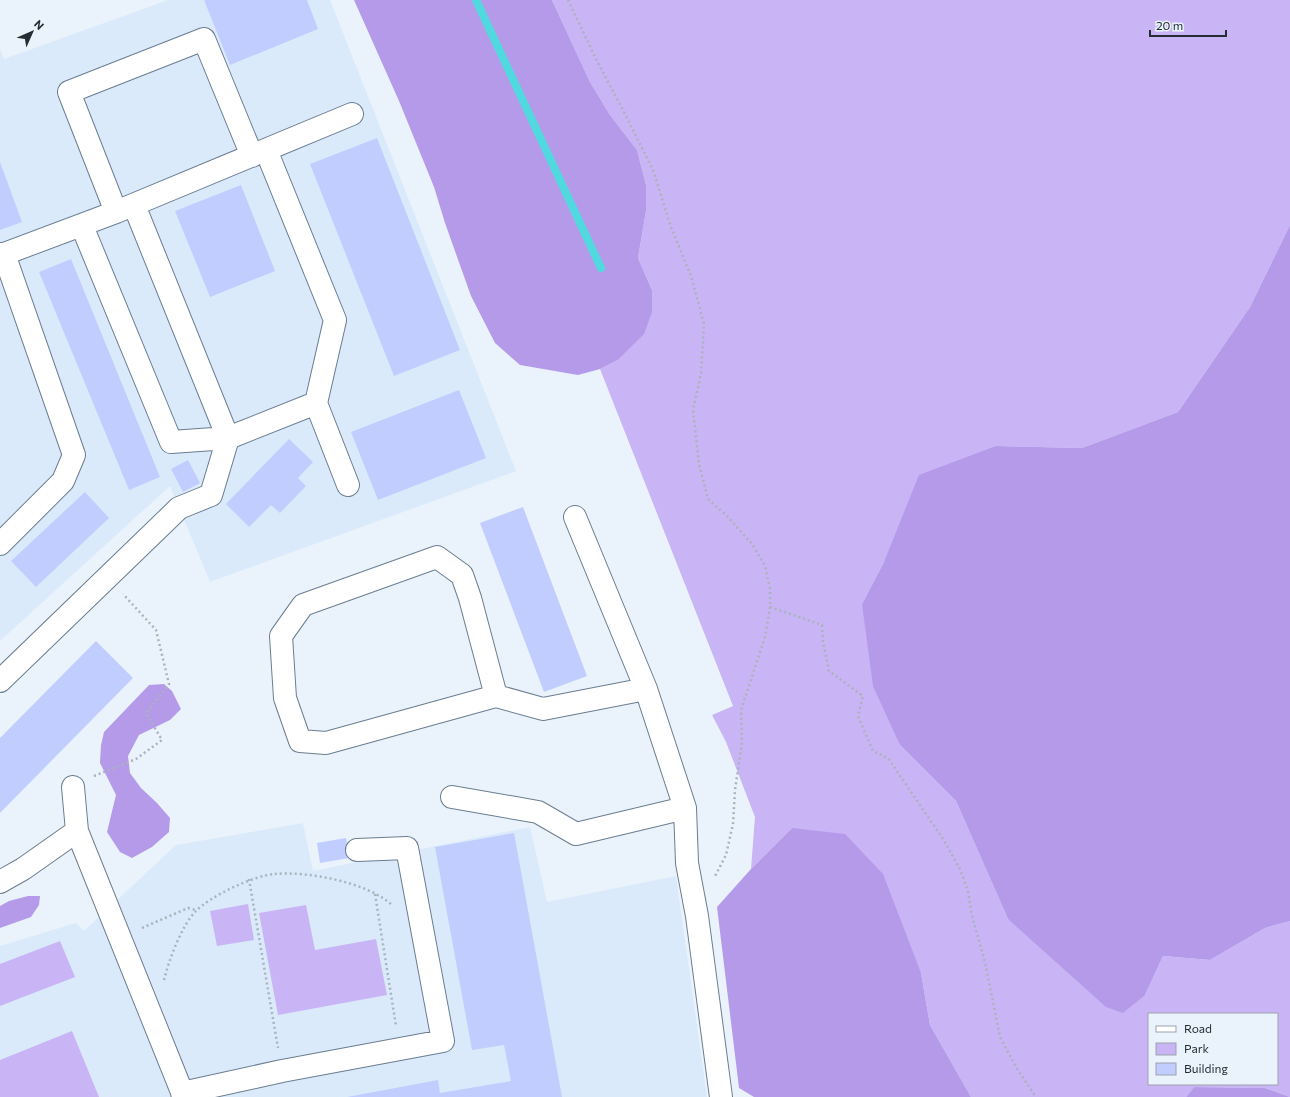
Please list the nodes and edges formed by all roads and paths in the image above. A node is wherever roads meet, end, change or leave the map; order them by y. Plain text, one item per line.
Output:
1 (568, 0) edge
2 (352, 114) dead end
3 (259, 153) junction
4 (125, 209) junction
5 (82, 226) junction
6 (2, 254) edge
7 (316, 403) junction
8 (228, 438) junction
9 (348, 485) dead end
10 (575, 517) dead end
11 (0, 541) edge
12 (108, 577) junction
13 (770, 607) junction
14 (0, 681) edge
15 (646, 689) junction
16 (496, 696) junction
17 (73, 787) joint
18 (452, 797) dead end
19 (685, 808) junction
20 (77, 831) junction
21 (357, 850) dead end
22 (249, 880) junction
23 (713, 880) dead end
24 (0, 882) edge
25 (375, 894) junction
26 (397, 909) dead end
27 (196, 910) junction
28 (142, 928) dead end
29 (162, 985) dead end
30 (400, 1049) junction
31 (282, 1071) junction
32 (183, 1095) edge
33 (721, 1097) edge
34 (1036, 1097) edge

1 - 13 path
2 - 3 lane
3 - 4 lane
3 - 4 lane
3 - 7 lane
4 - 5 lane
4 - 8 lane
5 - 6 lane
5 - 8 lane
6 - 11 lane
7 - 8 lane
7 - 9 lane
8 - 12 lane
10 - 15 lane
12 - 14 lane
12 - 17 path
13 - 23 path
13 - 34 path
15 - 16 lane
15 - 19 lane
16 - 16 lane
17 - 20 lane
18 - 19 lane
19 - 33 lane
20 - 24 lane
20 - 32 lane
21 - 30 lane
22 - 25 path
22 - 27 path
22 - 31 path
25 - 26 path
25 - 30 path
27 - 28 path
27 - 29 path
30 - 31 lane
31 - 32 lane

